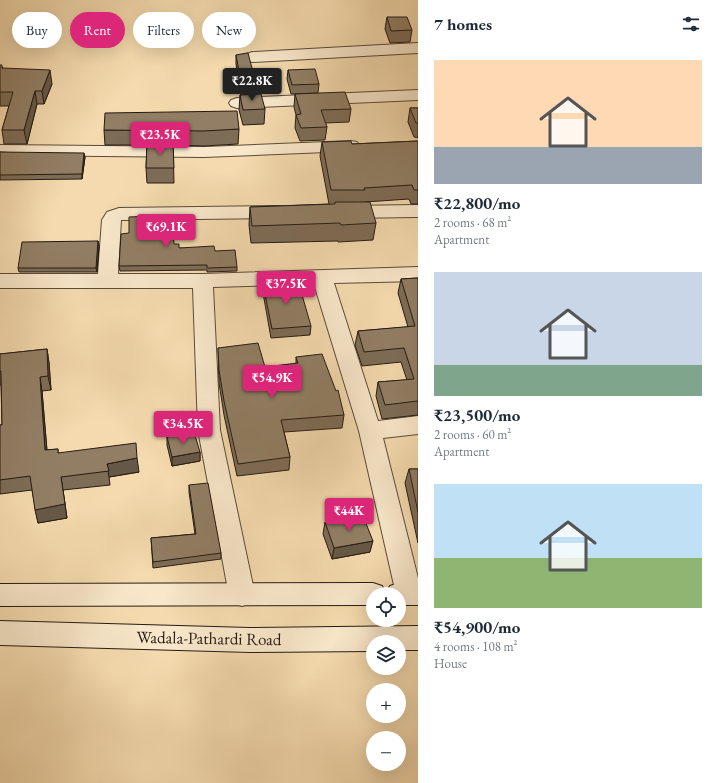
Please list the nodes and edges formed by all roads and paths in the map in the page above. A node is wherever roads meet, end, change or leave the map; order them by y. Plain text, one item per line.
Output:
1 (418, 48) edge
2 (252, 57) dead end
3 (418, 95) edge
4 (237, 103) dead end
5 (370, 145) edge
6 (0, 150) edge
7 (418, 211) edge
8 (300, 212) edge
9 (324, 212) edge
10 (418, 274) edge
11 (322, 277) junction
12 (108, 280) junction
13 (0, 281) edge
14 (203, 281) junction
15 (418, 425) edge
16 (370, 431) junction
17 (366, 594) edge
18 (409, 594) edge
19 (0, 595) edge
20 (242, 595) junction
21 (0, 633) edge
22 (418, 638) edge

1 - 2 street
3 - 4 street
5 - 6 street
7 - 9 street
8 - 12 street
10 - 11 street
11 - 14 street
11 - 16 street
12 - 13 street
12 - 14 street
14 - 20 street
15 - 16 street
16 - 18 street
17 - 20 street
19 - 20 street
21 - 22 street, Wadala-Pathardi Road

